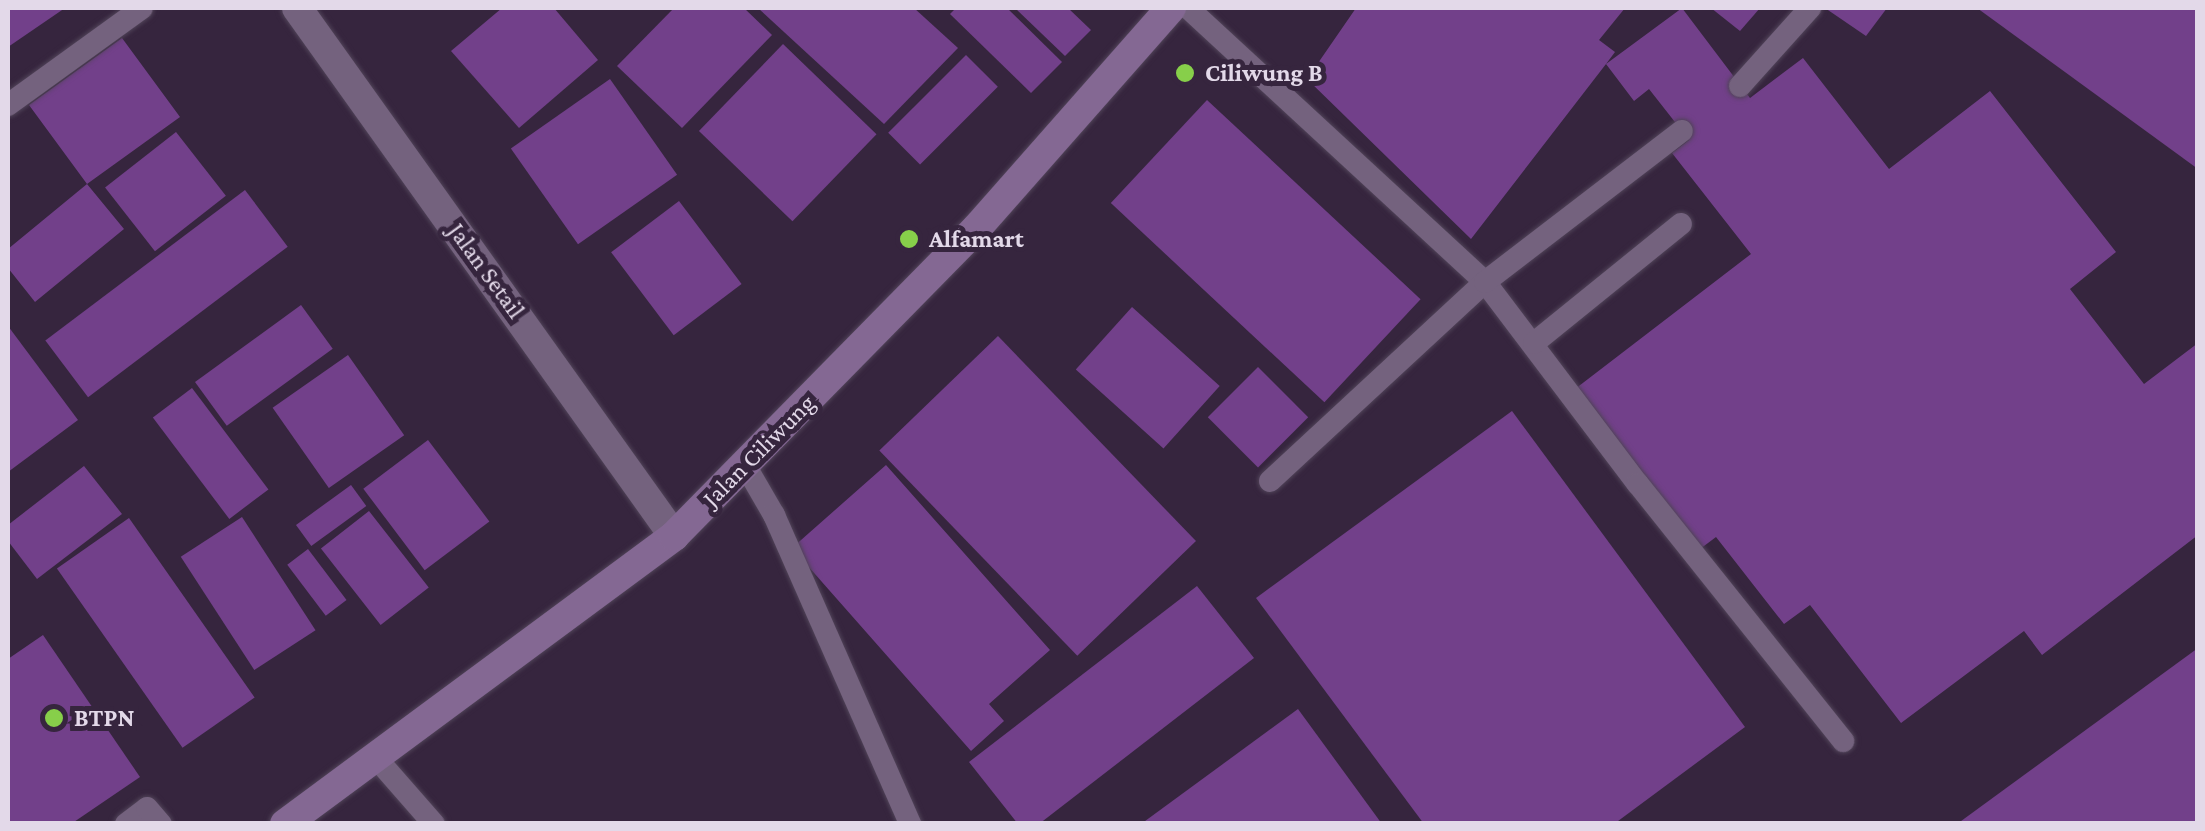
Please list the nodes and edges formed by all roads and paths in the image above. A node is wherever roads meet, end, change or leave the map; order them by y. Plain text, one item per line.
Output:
1 (142, 8) edge
2 (297, 8) edge
3 (1171, 8) edge
4 (1188, 8) edge
5 (1810, 8) edge
6 (1740, 86) dead end
7 (8, 105) edge
8 (1682, 131) dead end
9 (1681, 224) dead end
10 (1485, 282) junction
11 (1534, 343) junction
12 (745, 465) junction
13 (1270, 480) dead end
14 (674, 536) junction
15 (1842, 741) dead end
16 (377, 759) junction
17 (126, 824) edge
18 (160, 824) edge
19 (285, 824) edge
20 (434, 824) edge
21 (910, 824) edge

1 - 7 lane
2 - 14 street, Jalan Setail
3 - 12 main road, Jalan Ciliwung
4 - 10 lane
5 - 6 lane
8 - 10 lane
9 - 11 lane
10 - 11 lane
10 - 13 lane
11 - 15 lane
12 - 14 main road, Jalan Ciliwung
12 - 21 lane
14 - 16 main road, Jalan Ciliwung
16 - 19 main road, Jalan Ciliwung
16 - 20 lane
17 - 18 lane

